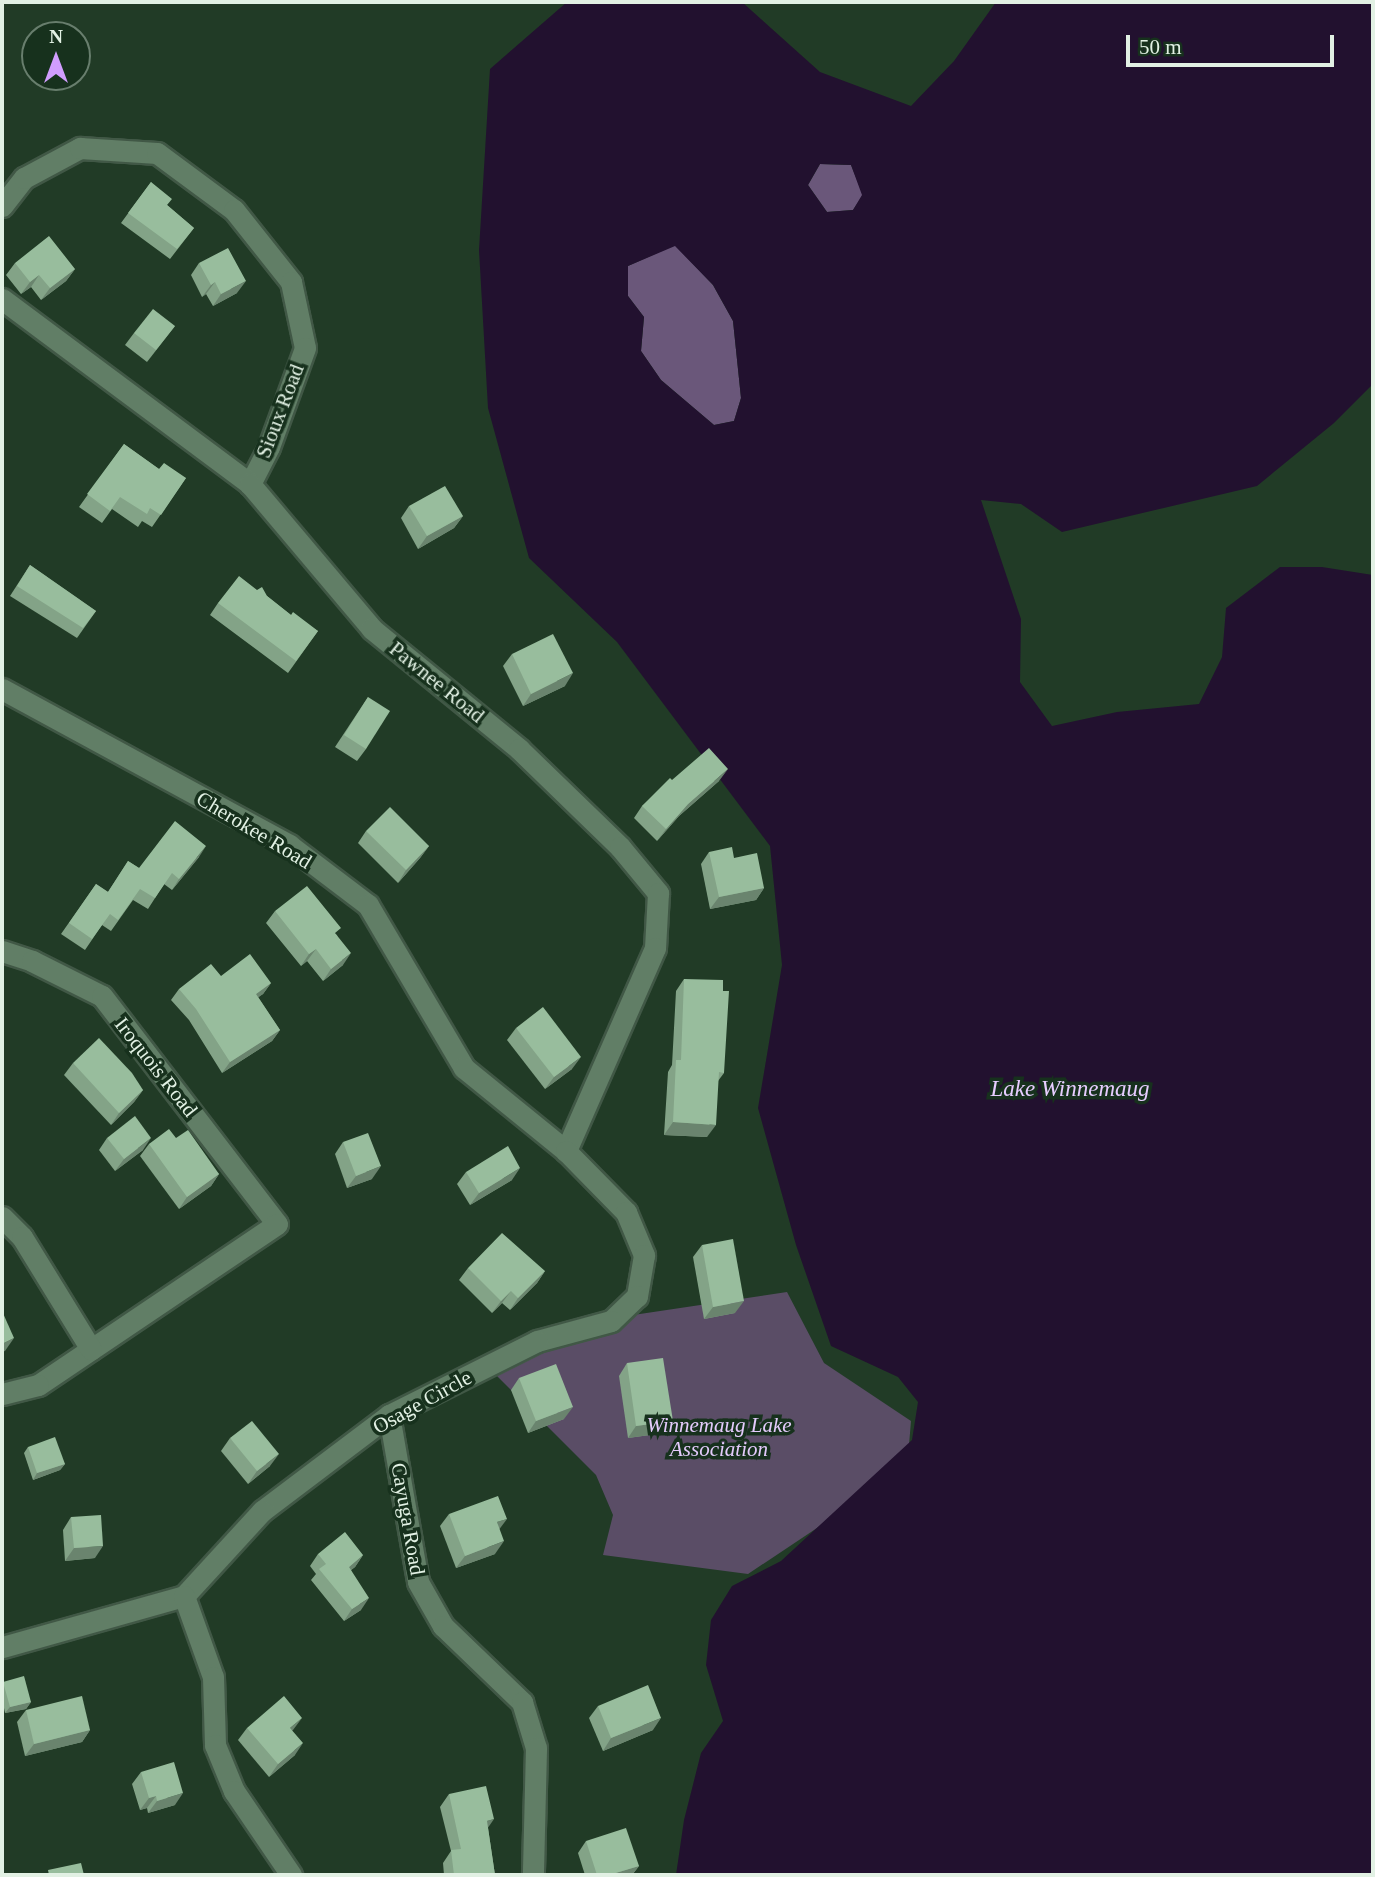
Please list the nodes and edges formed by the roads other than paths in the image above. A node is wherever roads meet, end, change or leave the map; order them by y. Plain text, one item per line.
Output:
1 (2, 206) edge
2 (2, 299) edge
3 (250, 484) junction
4 (2, 689) edge
5 (2, 951) edge
6 (566, 1151) junction
7 (2, 1217) edge
8 (92, 1349) junction
9 (2, 1394) edge
10 (389, 1415) junction
11 (184, 1596) junction
12 (2, 1647) edge
13 (291, 1875) edge
14 (533, 1875) edge

1 - 3 street, Sioux Road
2 - 3 street, Pawnee Road
3 - 6 street, Pawnee Road
4 - 6 street, Cherokee Road
5 - 8 street, Iroquois Road
6 - 10 street, Osage Circle
7 - 8 street
8 - 9 street
10 - 11 street, Osage Circle
10 - 14 street, Cayuga Road
11 - 12 street
11 - 13 street

